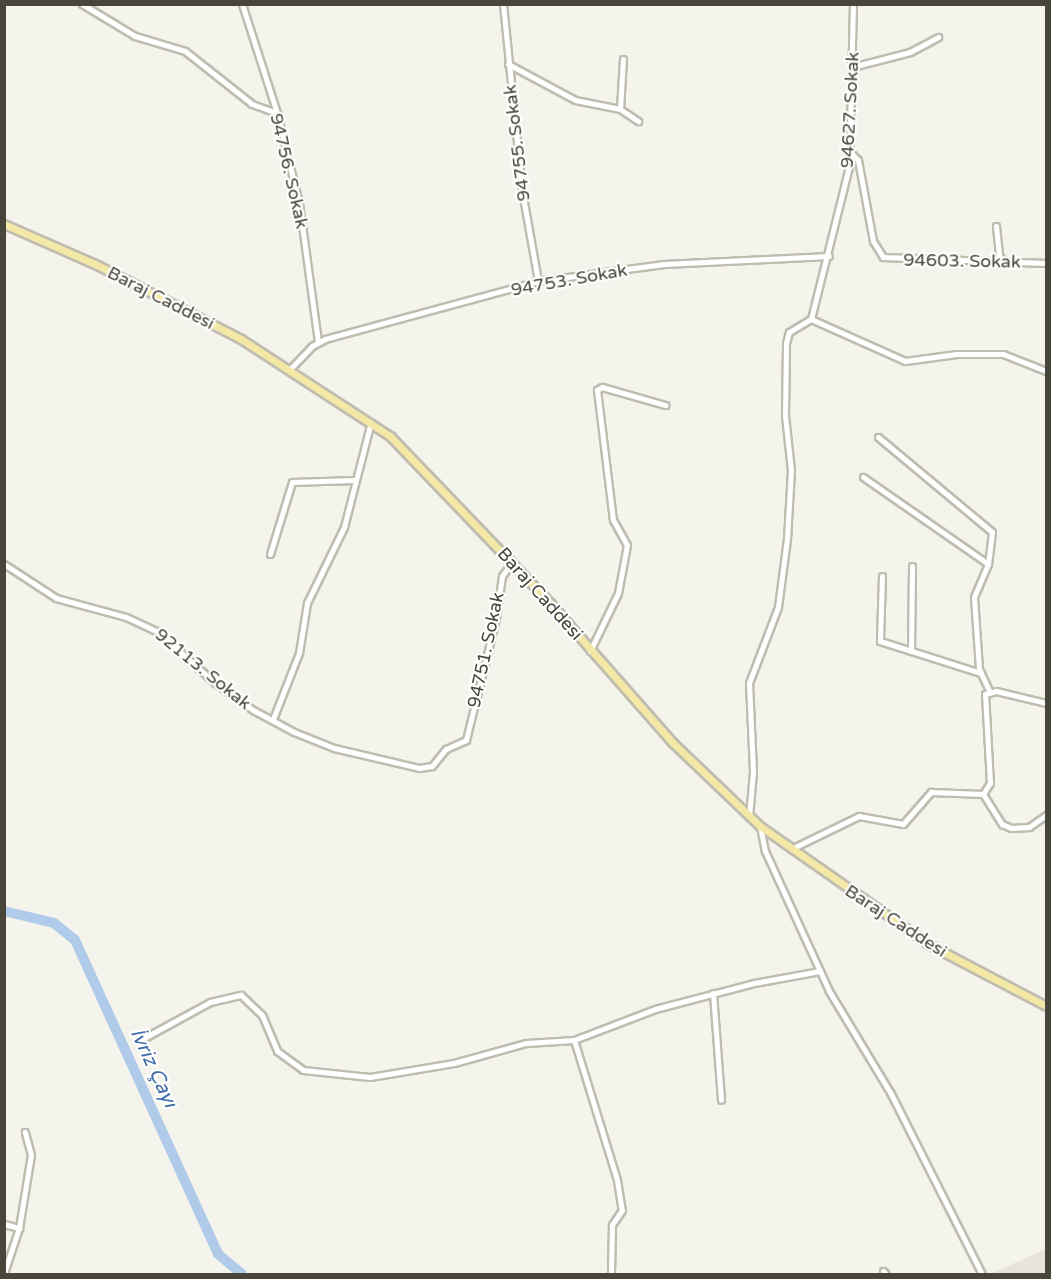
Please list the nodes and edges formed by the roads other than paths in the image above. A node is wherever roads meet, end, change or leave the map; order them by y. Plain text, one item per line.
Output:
1 (82, 4) edge
2 (242, 4) edge
3 (503, 4) edge
4 (853, 4) edge
5 (938, 37) dead end
6 (623, 59) dead end
7 (508, 64) junction
8 (852, 67) junction
9 (620, 109) junction
10 (277, 113) junction
11 (638, 121) dead end
12 (850, 152) junction
13 (4, 224) edge
14 (996, 226) dead end
15 (829, 256) junction
16 (1006, 261) junction
17 (1047, 263) edge
18 (538, 281) junction
19 (811, 319) junction
20 (318, 342) junction
21 (290, 369) junction
22 (1047, 371) edge
23 (665, 405) dead end
24 (371, 422) junction
25 (878, 437) dead end
26 (863, 477) dead end
27 (354, 480) junction
28 (270, 554) dead end
29 (512, 562) junction
30 (4, 564) edge
31 (988, 564) junction
32 (912, 566) dead end
33 (882, 576) dead end
34 (590, 651) junction
35 (911, 651) junction
36 (981, 673) junction
37 (990, 693) junction
38 (1047, 703) edge
39 (273, 718) junction
40 (466, 741) joint
41 (983, 794) junction
42 (1047, 815) edge
43 (749, 817) junction
44 (759, 826) junction
45 (792, 849) junction
46 (820, 971) junction
47 (713, 993) junction
48 (1047, 1006) edge
49 (144, 1038) dead end
50 (574, 1040) junction
51 (721, 1100) dead end
52 (25, 1132) dead end
53 (4, 1224) edge
54 (19, 1228) junction
55 (4, 1273) edge
56 (611, 1275) edge
57 (982, 1275) edge

1 - 10 street
2 - 10 street, 94756. Sokak
3 - 7 street, 94755. Sokak
4 - 8 street, 94627. Sokak
5 - 8 street
6 - 9 street
7 - 9 street
7 - 18 street, 94755. Sokak
8 - 12 street, 94627. Sokak
9 - 11 street
10 - 20 street, 94756. Sokak
12 - 15 street, 94627. Sokak
12 - 16 street, 94603. Sokak
13 - 21 main road, Baraj Caddesi
14 - 16 street
15 - 18 street, 94753. Sokak
15 - 19 street, 94627. Sokak
16 - 17 street, 94603. Sokak
18 - 20 street, 94753. Sokak
19 - 22 street
19 - 43 street
20 - 21 street, 94753. Sokak
21 - 24 main road, Baraj Caddesi
23 - 34 street
24 - 27 street
24 - 29 main road, Baraj Caddesi
25 - 31 street
26 - 31 street
27 - 28 street
27 - 39 street
29 - 34 main road, Baraj Caddesi
29 - 40 street, 94751. Sokak
30 - 39 street, 92113. Sokak
31 - 36 street
32 - 35 street
33 - 35 street
34 - 43 main road, Baraj Caddesi
35 - 36 street
36 - 37 street
37 - 38 street
37 - 41 street
39 - 40 street, 92113. Sokak
41 - 42 street
41 - 45 street
43 - 44 main road, Baraj Caddesi
44 - 45 main road, Baraj Caddesi
44 - 46 street
45 - 48 main road, Baraj Caddesi
46 - 47 street
46 - 57 street
47 - 50 street
47 - 51 street
49 - 50 street
50 - 56 street
52 - 54 street
53 - 54 street
54 - 55 street

